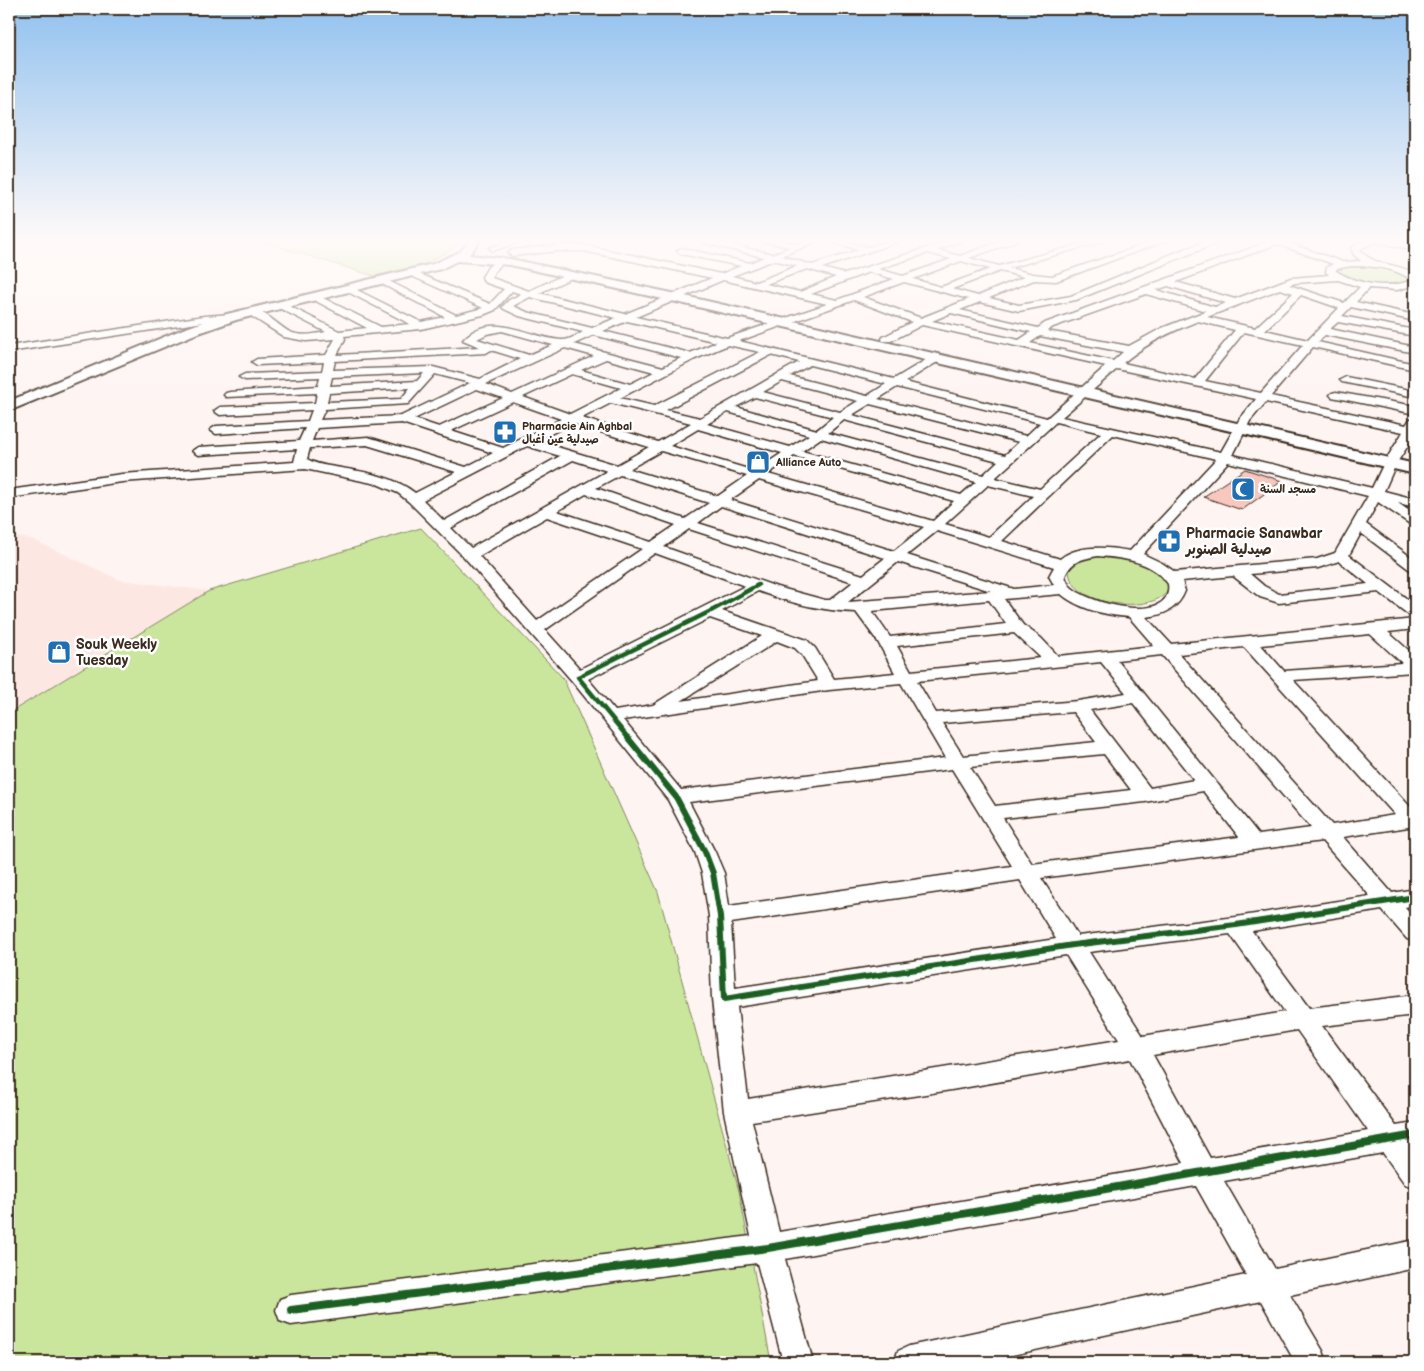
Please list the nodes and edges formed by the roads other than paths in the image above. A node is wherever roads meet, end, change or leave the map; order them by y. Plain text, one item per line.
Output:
1 (289, 303) edge
2 (327, 303) edge
3 (376, 303) edge
4 (426, 303) edge
5 (480, 303) edge
6 (497, 303) edge
7 (511, 303) edge
8 (566, 303) edge
9 (660, 303) edge
10 (711, 303) edge
11 (837, 303) edge
12 (870, 303) edge
13 (966, 303) edge
14 (995, 303) edge
15 (1049, 303) edge
16 (1058, 303) edge
17 (1113, 303) edge
18 (1192, 303) edge
19 (1238, 303) edge
20 (1287, 303) edge
21 (1340, 303) edge
22 (280, 305) junction
23 (1347, 305) junction
24 (492, 308) junction
25 (949, 310) junction
26 (1218, 311) junction
27 (252, 312) junction
28 (1088, 312) junction
29 (232, 317) junction
30 (456, 318) junction
31 (627, 318) junction
32 (1197, 318) junction
33 (1335, 318) junction
34 (1415, 318) edge
35 (788, 321) junction
36 (921, 322) junction
37 (421, 326) junction
38 (1240, 328) junction
39 (381, 331) junction
40 (1038, 331) junction
41 (1323, 331) junction
42 (595, 332) junction
43 (1257, 332) junction
44 (1415, 333) edge
45 (338, 336) junction
46 (887, 339) junction
47 (726, 342) junction
48 (1021, 344) junction
49 (1310, 344) junction
50 (564, 345) junction
51 (9, 349) edge
52 (494, 349) junction
53 (1130, 350) junction
54 (1415, 350) edge
55 (769, 352) junction
56 (605, 355) junction
57 (1366, 356) junction
58 (691, 357) junction
59 (330, 358) junction
60 (938, 358) junction
61 (530, 359) junction
62 (809, 361) junction
63 (257, 362) dead end
64 (1113, 365) junction
65 (1415, 367) edge
66 (433, 370) junction
67 (572, 371) junction
68 (664, 371) junction
69 (326, 372) junction
70 (245, 377) dead end
71 (779, 378) junction
72 (1346, 380) junction
73 (477, 383) junction
74 (898, 383) junction
75 (420, 384) junction
76 (1197, 384) junction
77 (325, 388) junction
78 (632, 388) junction
79 (1086, 389) junction
80 (753, 393) junction
81 (1415, 394) edge
82 (230, 395) dead end
83 (1336, 395) junction
84 (1264, 398) junction
85 (513, 399) junction
86 (610, 399) junction
87 (868, 401) junction
88 (404, 402) junction
89 (9, 406) edge
90 (320, 406) junction
91 (725, 408) junction
92 (656, 410) junction
93 (1323, 410) junction
94 (1415, 410) edge
95 (220, 411) dead end
96 (842, 416) junction
97 (400, 419) junction
98 (570, 420) junction
99 (1051, 420) junction
100 (314, 423) junction
101 (698, 424) junction
102 (1242, 424) junction
103 (1413, 427) edge
104 (216, 430) dead end
105 (1110, 431) junction
106 (439, 432) junction
107 (820, 434) junction
108 (528, 442) junction
109 (1028, 442) junction
110 (304, 444) junction
111 (657, 447) junction
112 (198, 451) dead end
113 (504, 453) junction
114 (790, 453) junction
115 (572, 455) junction
116 (1225, 457) junction
117 (1415, 458) edge
118 (1393, 459) junction
119 (1009, 460) junction
120 (304, 465) junction
121 (619, 469) junction
122 (1415, 469) edge
123 (469, 472) junction
124 (756, 476) junction
125 (985, 480) junction
126 (586, 489) junction
127 (9, 494) edge
128 (1044, 494) junction
129 (1376, 494) junction
130 (414, 499) junction
131 (722, 500) junction
132 (964, 500) junction
133 (1415, 502) edge
134 (546, 512) junction
135 (1415, 521) edge
136 (687, 524) junction
137 (936, 525) junction
138 (1359, 525) junction
139 (441, 528) junction
140 (992, 542) junction
141 (655, 548) junction
142 (470, 555) junction
143 (898, 556) junction
144 (1133, 556) junction
145 (1342, 556) junction
146 (1061, 564) junction
147 (1415, 567) edge
148 (1236, 570) junction
149 (1172, 577) junction
150 (864, 581) junction
151 (758, 585) junction
152 (1383, 587) junction
153 (1064, 589) junction
154 (1016, 594) junction
155 (994, 596) junction
156 (833, 606) junction
157 (862, 607) junction
158 (709, 612) junction
159 (1133, 612) junction
160 (1415, 612) edge
161 (1415, 624) edge
162 (1017, 628) junction
163 (1374, 628) junction
164 (535, 630) junction
165 (775, 635) junction
166 (1248, 640) junction
167 (886, 642) junction
168 (1167, 651) junction
169 (1106, 657) junction
170 (1054, 662) junction
171 (1415, 666) edge
172 (1281, 676) junction
173 (578, 677) junction
174 (907, 677) junction
175 (829, 686) junction
176 (1138, 697) junction
177 (1078, 706) junction
178 (655, 709) junction
179 (609, 717) junction
180 (930, 719) junction
181 (1110, 747) junction
182 (959, 762) junction
183 (1206, 784) junction
184 (1145, 795) junction
185 (676, 797) junction
186 (991, 813) junction
187 (1413, 819) edge
188 (1326, 833) junction
189 (1254, 841) junction
190 (1026, 872) junction
191 (1415, 897) edge
192 (1386, 901) junction
193 (720, 916) junction
194 (1236, 925) junction
195 (1415, 933) edge
196 (1073, 945) junction
197 (724, 999) junction
198 (1415, 1005) edge
199 (1302, 1019) junction
200 (1137, 1048) junction
201 (737, 1112) junction
202 (1415, 1135) edge
203 (1389, 1139) junction
204 (1204, 1173) junction
205 (1415, 1175) edge
206 (768, 1248) junction
207 (1415, 1254) edge
208 (1268, 1284) junction
209 (291, 1310) dead end
210 (798, 1362) edge
211 (909, 1362) edge
212 (1312, 1362) edge

1 - 22 street
2 - 39 street
3 - 37 street
4 - 30 street
5 - 24 street
6 - 24 street
7 - 42 street
8 - 31 street
9 - 31 street
10 - 35 street
11 - 35 street
12 - 36 street
13 - 25 street
14 - 15 street
16 - 28 street
17 - 28 street
18 - 26 street
19 - 26 street
20 - 43 street
21 - 23 street
22 - 27 street
22 - 45 street
23 - 33 street
23 - 34 street
24 - 30 street
25 - 36 street
25 - 40 street
26 - 32 street
27 - 29 street
27 - 45 street
28 - 40 street
29 - 51 street
29 - 89 street
30 - 37 street
31 - 42 street
31 - 47 street
32 - 38 street
32 - 53 street
33 - 41 street
33 - 44 street
35 - 46 street
35 - 47 street
35 - 60 street
36 - 46 street
36 - 48 street
37 - 39 street
38 - 43 street
38 - 76 street
39 - 45 street
40 - 48 street
40 - 53 street
41 - 49 street
41 - 54 street
42 - 50 street
42 - 58 street
43 - 49 street
45 - 59 street
46 - 79 street
47 - 55 street
47 - 58 street
48 - 64 street
49 - 57 street
49 - 84 street
50 - 52 street
50 - 56 street
50 - 61 street
52 - 59 street
52 - 61 street
53 - 64 street
55 - 62 street
55 - 92 street
56 - 67 street
56 - 68 street
57 - 65 street
57 - 72 street
58 - 68 street
59 - 63 street
59 - 69 street
60 - 74 street
60 - 79 street
61 - 73 street
62 - 71 street
62 - 74 street
64 - 76 street
64 - 79 street
66 - 69 street
66 - 73 street
66 - 75 street
67 - 78 street
67 - 85 street
68 - 78 street
69 - 70 street
69 - 77 street
71 - 80 street
71 - 87 street
72 - 81 street
72 - 83 street
73 - 85 street
73 - 97 street
74 - 87 street
74 - 99 street
75 - 77 street
75 - 88 street
76 - 84 street
77 - 82 street
77 - 90 street
78 - 86 street
79 - 99 street
79 - 102 street
80 - 91 street
80 - 96 street
83 - 93 street
83 - 94 street
84 - 93 street
84 - 102 street
85 - 98 street
85 - 106 street
86 - 92 street
86 - 98 street
87 - 96 street
87 - 109 street
88 - 90 street
88 - 97 street
90 - 95 street
90 - 100 street
91 - 101 street
91 - 107 street
92 - 101 street
93 - 103 street
96 - 107 street
96 - 119 street
97 - 100 street
97 - 106 street
98 - 108 street
98 - 111 street
99 - 105 street
99 - 109 street
100 - 104 street
100 - 110 street
101 - 111 street
101 - 114 street
102 - 116 street
102 - 118 street
103 - 118 street
105 - 116 street
105 - 128 street
106 - 113 street
107 - 114 street
107 - 125 street
108 - 113 street
108 - 115 street
109 - 119 street
110 - 112 street
110 - 120 street
110 - 123 street
111 - 121 street
111 - 124 street
113 - 123 street
114 - 124 street
114 - 132 street
115 - 121 street
115 - 139 street
116 - 129 street
116 - 144 street
117 - 118 street
118 - 122 street
118 - 129 street
119 - 125 street
120 - 127 street
120 - 130 street
121 - 126 street
121 - 131 street
123 - 130 street
124 - 131 street
124 - 137 street
125 - 128 street
125 - 132 street
126 - 134 street
126 - 136 street
128 - 140 street
129 - 133 street
129 - 135 street
129 - 138 street
130 - 139 street
131 - 136 street
131 - 143 street
132 - 137 street
134 - 141 street
134 - 142 street
136 - 141 street
136 - 150 street
137 - 140 street
137 - 143 street
138 - 145 street
138 - 147 street
139 - 142 street
140 - 146 street
141 - 151 street
141 - 164 street
142 - 164 street
143 - 150 street
143 - 154 street
144 - 146 street
144 - 149 street
145 - 148 street
145 - 152 street
146 - 153 street
148 - 149 street
148 - 152 street
149 - 159 street
150 - 156 street
151 - 156 street
151 - 158 street
152 - 160 street
153 - 154 street
153 - 159 street
154 - 155 street
155 - 157 street
155 - 162 street
156 - 157 street
157 - 167 street
158 - 165 street
158 - 173 street
159 - 168 street
161 - 163 street
162 - 167 street
162 - 170 street
163 - 166 street
163 - 171 street
164 - 173 street
165 - 175 street
165 - 178 street
166 - 168 street
166 - 172 street
167 - 174 street
168 - 169 street
168 - 188 street
169 - 170 street
169 - 176 street
170 - 174 street
171 - 172 street
172 - 187 street
173 - 179 street
174 - 175 street
174 - 180 street
175 - 178 street
176 - 177 street
176 - 183 street
177 - 180 street
177 - 181 street
178 - 179 street
179 - 185 street
180 - 182 street
181 - 182 street
181 - 184 street
182 - 185 street
182 - 186 street
183 - 184 street
183 - 189 street
184 - 186 street
185 - 193 street
186 - 190 street
187 - 188 street
188 - 189 street
188 - 192 street
189 - 190 street
190 - 193 street
190 - 196 street
191 - 192 street
192 - 194 street
192 - 195 street
193 - 197 street
194 - 196 street
194 - 199 street
196 - 197 street
196 - 200 street
197 - 201 street
198 - 199 street
199 - 200 street
199 - 203 street
200 - 201 street
200 - 204 street
201 - 206 street
202 - 203 street
203 - 204 street
203 - 205 street
204 - 206 street
204 - 208 street
206 - 209 street
206 - 210 street
207 - 208 street
208 - 211 street
208 - 212 street

